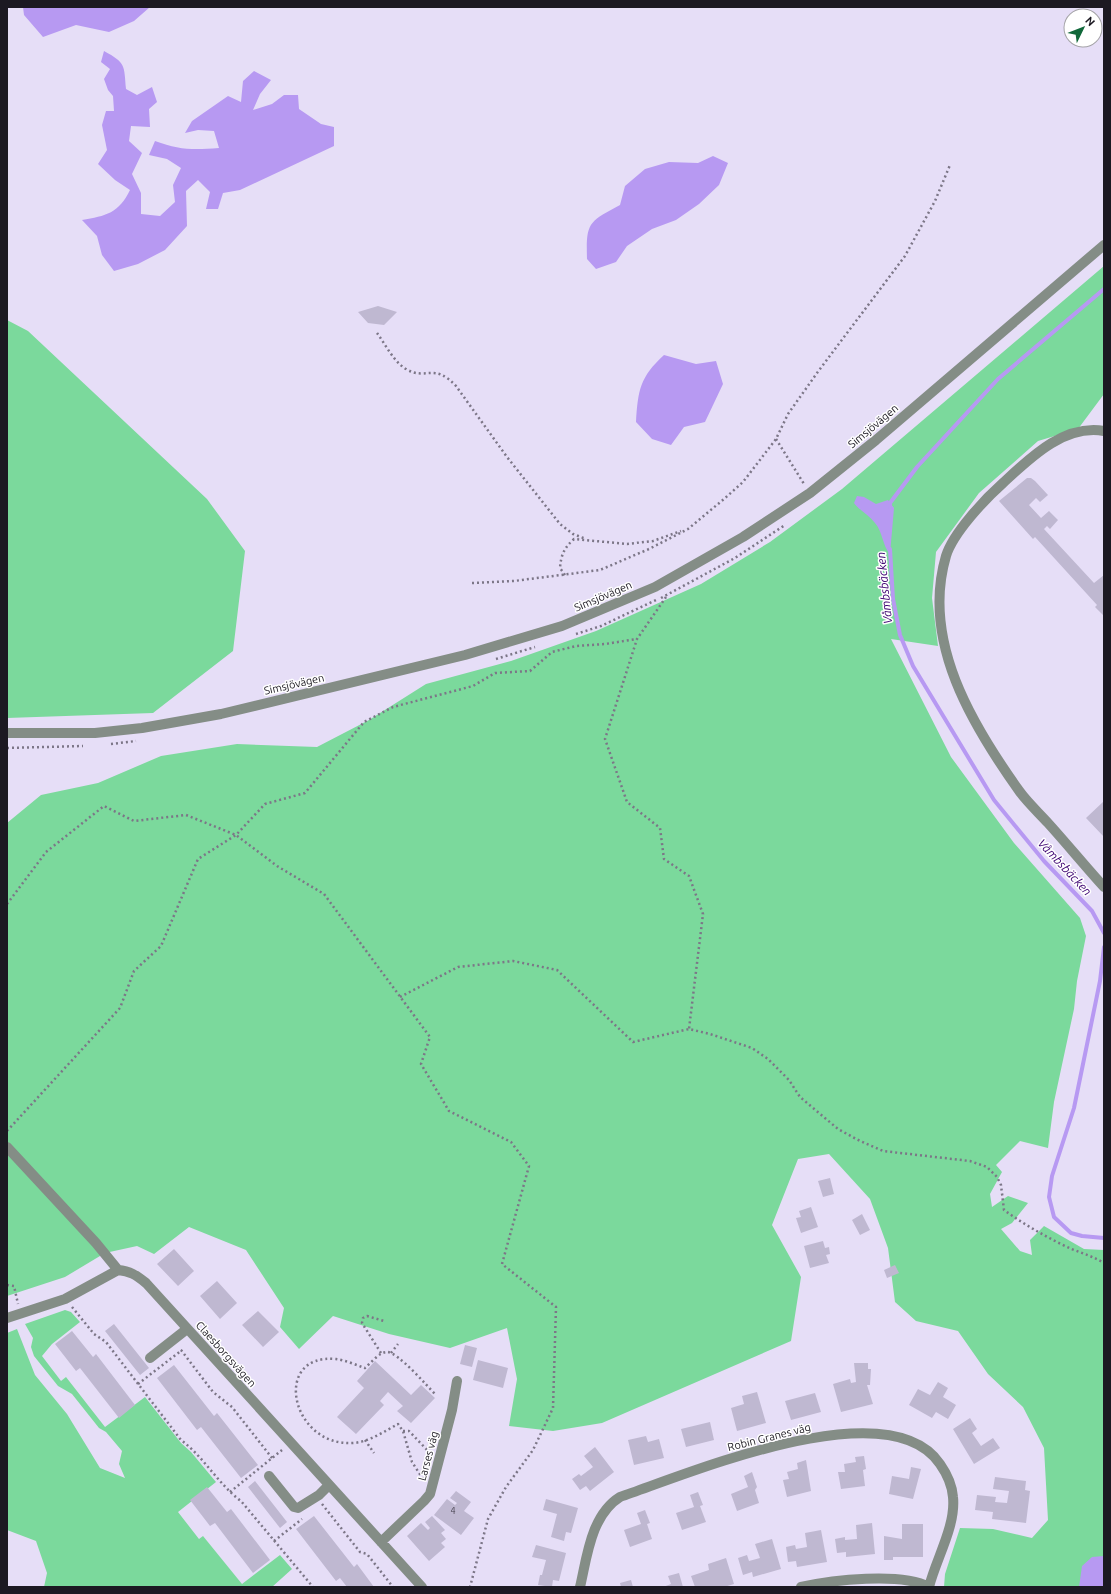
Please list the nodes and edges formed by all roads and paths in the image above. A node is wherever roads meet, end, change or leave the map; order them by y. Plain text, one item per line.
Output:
1 (950, 165) dead end
2 (1104, 245) edge
3 (377, 333) dead end
4 (1104, 431) edge
5 (776, 439) junction
6 (810, 493) junction
7 (791, 520) dead end
8 (688, 529) junction
9 (586, 539) junction
10 (565, 575) junction
11 (472, 583) dead end
12 (667, 596) junction
13 (571, 636) dead end
14 (637, 639) junction
15 (541, 646) dead end
16 (489, 661) dead end
17 (7, 732) edge
18 (141, 741) dead end
19 (103, 745) dead end
20 (87, 746) dead end
21 (7, 748) edge
22 (236, 835) junction
23 (1104, 887) edge
24 (7, 904) edge
25 (400, 997) junction
26 (689, 1029) junction
27 (7, 1132) edge
28 (7, 1147) edge
29 (1104, 1263) edge
30 (118, 1270) junction
31 (7, 1285) edge
32 (65, 1299) junction
33 (21, 1314) junction
34 (7, 1318) edge
35 (384, 1321) dead end
36 (187, 1329) junction
37 (398, 1344) dead end
38 (181, 1350) dead end
39 (391, 1352) junction
40 (381, 1353) junction
41 (150, 1358) dead end
42 (457, 1381) dead end
43 (436, 1394) dead end
44 (403, 1431) junction
45 (365, 1440) junction
46 (283, 1449) dead end
47 (374, 1453) dead end
48 (288, 1454) dead end
49 (272, 1458) dead end
50 (440, 1461) junction
51 (269, 1476) dead end
52 (329, 1485) junction
53 (431, 1491) junction
54 (321, 1499) junction
55 (317, 1508) dead end
56 (308, 1515) dead end
57 (274, 1541) junction
58 (381, 1542) junction
59 (313, 1587) edge
60 (393, 1587) edge
61 (422, 1587) edge
62 (470, 1587) edge
63 (580, 1587) edge
64 (801, 1587) edge
65 (929, 1587) edge

1 - 5 path
2 - 6 street, Simsjövägen
3 - 9 path
4 - 23 street
5 - 6 path
5 - 8 path
6 - 17 street, Simsjövägen
7 - 12 path
8 - 9 path
8 - 10 path
9 - 10 path
10 - 11 path
12 - 13 path
12 - 14 path
14 - 22 path
14 - 26 path
15 - 16 path
18 - 19 path
20 - 21 path
22 - 24 path
22 - 25 path
22 - 27 path
25 - 26 path
25 - 62 path
26 - 29 path
28 - 30 street
30 - 32 street
30 - 36 street, Claesborgsvägen
31 - 33 path
32 - 33 street
32 - 57 path
33 - 34 street
35 - 40 path
36 - 41 street
36 - 52 street, Claesborgsvägen
37 - 39 path
38 - 49 path
39 - 40 path
39 - 43 path
40 - 45 path
42 - 50 street, Larses väg
44 - 45 path
44 - 50 path
44 - 53 path
45 - 47 path
46 - 48 path
50 - 53 street, Larses väg
51 - 54 street
52 - 54 street
52 - 58 street, Claesborgsvägen
53 - 58 street, Larses väg
54 - 55 path
54 - 60 path
56 - 57 path
57 - 59 path
58 - 61 street, Claesborgsvägen
63 - 65 street, Robin Granes väg
64 - 65 street, Robin Granes väg

